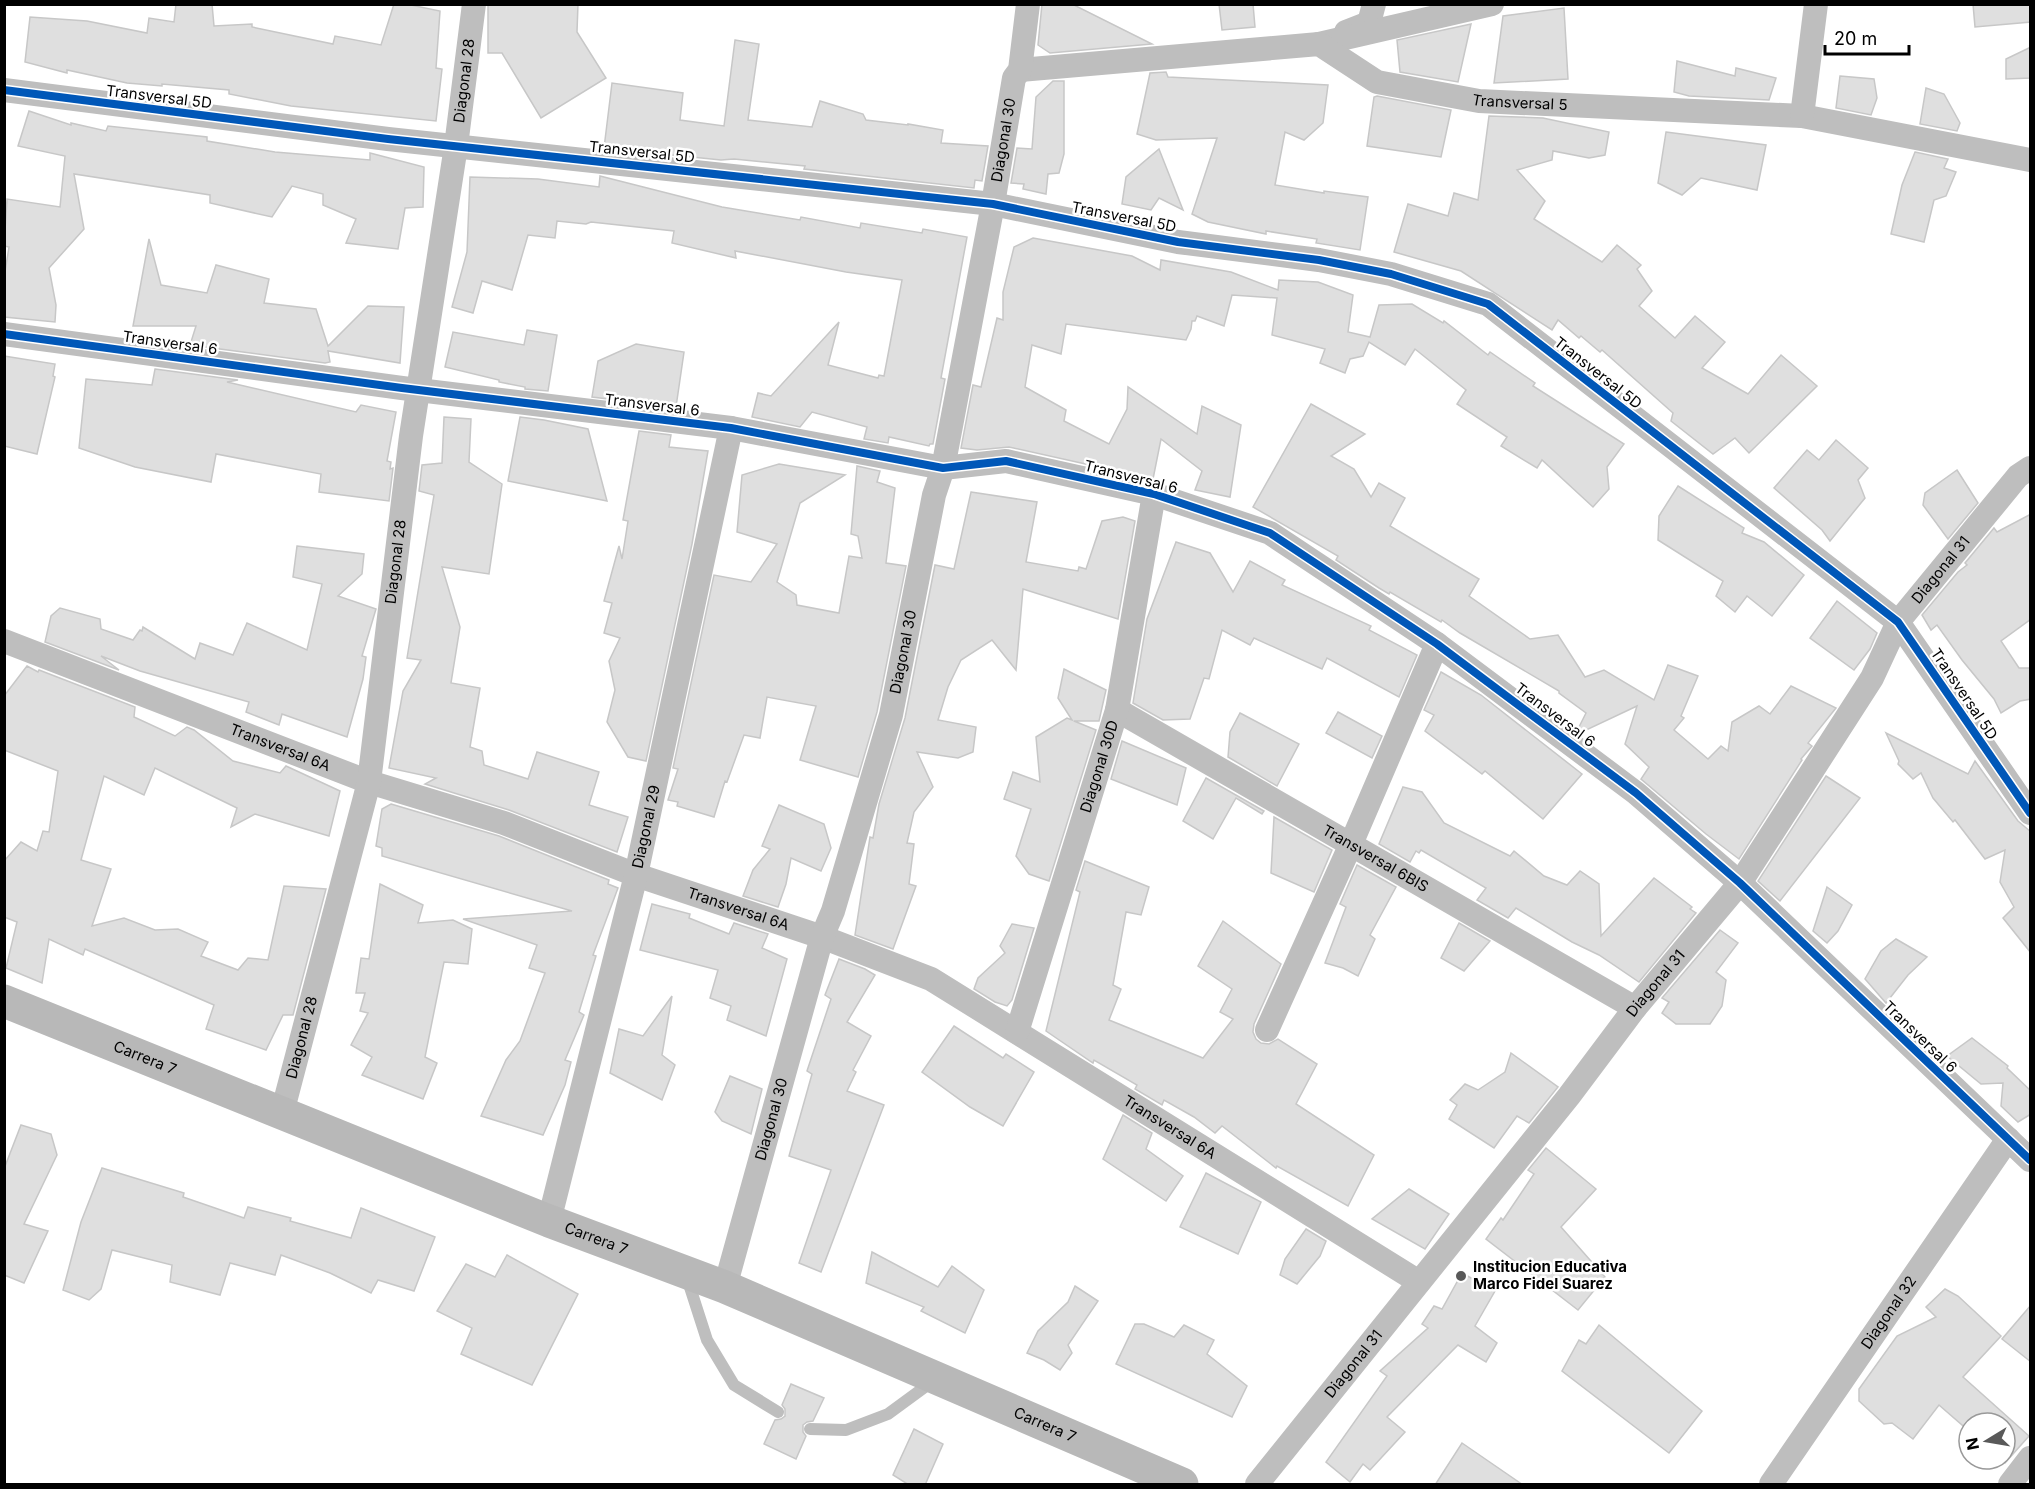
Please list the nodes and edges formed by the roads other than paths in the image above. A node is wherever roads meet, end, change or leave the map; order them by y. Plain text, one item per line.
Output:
1 (474, 4) edge
2 (1028, 4) edge
3 (1374, 4) edge
4 (1492, 4) edge
5 (1816, 4) edge
6 (1319, 44) junction
7 (1020, 70) junction
8 (5, 96) edge
9 (1802, 116) junction
10 (456, 146) junction
11 (2031, 160) edge
12 (993, 204) junction
13 (4, 334) edge
14 (418, 390) junction
15 (731, 428) junction
16 (943, 468) junction
17 (2031, 468) edge
18 (1154, 494) junction
19 (1898, 622) junction
20 (4, 641) edge
21 (1437, 644) junction
22 (1117, 710) junction
23 (369, 782) junction
24 (2031, 813) edge
25 (1351, 844) junction
26 (636, 875) junction
27 (1740, 883) junction
28 (822, 938) junction
29 (4, 1001) edge
30 (1635, 1008) junction
31 (1267, 1030) dead end
32 (1017, 1032) junction
33 (282, 1113) junction
34 (2008, 1139) junction
35 (2031, 1160) edge
36 (549, 1221) junction
37 (685, 1272) junction
38 (1419, 1282) junction
39 (725, 1287) junction
40 (936, 1378) junction
41 (778, 1412) dead end
42 (810, 1429) dead end
43 (2031, 1458) edge
44 (1774, 1484) edge
45 (1182, 1485) edge
46 (1257, 1485) edge
47 (2010, 1485) edge

1 - 10 street, Diagonal 28
2 - 7 street, Diagonal 30
3 - 6 street
4 - 6 street
5 - 9 street
6 - 7 street
6 - 9 street, Transversal 5
7 - 12 street, Diagonal 30
8 - 10 street, Transversal 5D
9 - 11 street, Transversal 5
10 - 12 street, Transversal 5D
10 - 14 street, Diagonal 28
12 - 16 street, Diagonal 30
12 - 19 street, Transversal 5D
13 - 14 street, Transversal 6
14 - 15 street, Transversal 6
14 - 23 street, Diagonal 28
15 - 16 street, Transversal 6
15 - 26 street, Diagonal 29
16 - 18 street, Transversal 6
16 - 28 street, Diagonal 30
17 - 19 street, Diagonal 31
18 - 21 street, Transversal 6
18 - 22 street, Diagonal 30D
19 - 24 street, Transversal 5D
19 - 27 street, Diagonal 31
20 - 23 street, Transversal 6A
21 - 25 street
21 - 27 street, Transversal 6
22 - 25 street, Transversal 6BIS
22 - 32 street, Diagonal 30D
23 - 26 street, Transversal 6A
23 - 33 street, Diagonal 28
25 - 30 street, Transversal 6BIS
25 - 31 street
26 - 28 street, Transversal 6A
26 - 36 street, Diagonal 29
27 - 30 street, Diagonal 31
27 - 34 street, Transversal 6
28 - 32 street, Transversal 6A
28 - 39 street, Diagonal 30
29 - 33 main road, Carrera 7
30 - 38 street, Diagonal 31
32 - 38 street, Transversal 6A
33 - 36 main road, Carrera 7
34 - 35 street, Transversal 6
34 - 44 street, Diagonal 32
36 - 37 main road, Carrera 7
37 - 39 main road, Carrera 7
37 - 41 lane
38 - 46 street, Diagonal 31
39 - 40 main road, Carrera 7
40 - 42 lane
40 - 45 main road, Carrera 7
43 - 47 street

